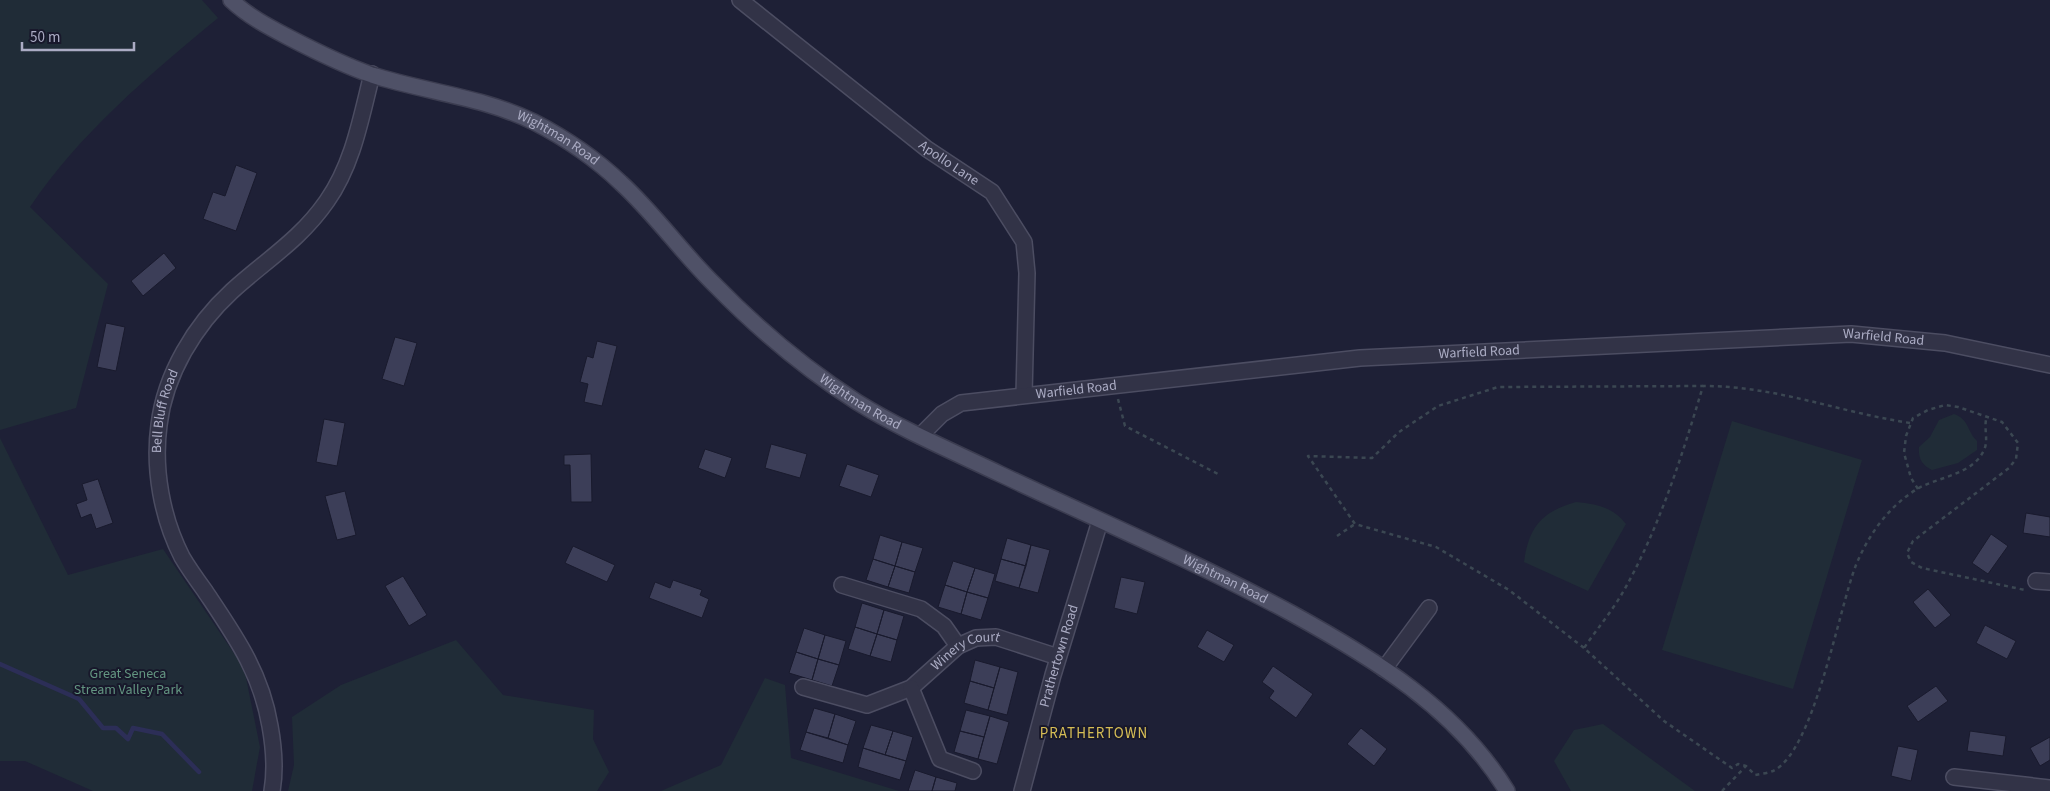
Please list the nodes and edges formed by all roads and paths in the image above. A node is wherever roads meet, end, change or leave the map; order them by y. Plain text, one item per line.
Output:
1 (231, 0) edge
2 (740, 0) edge
3 (372, 74) junction
4 (2050, 365) edge
5 (1115, 385) junction
6 (1702, 386) junction
7 (1024, 395) junction
8 (1987, 416) junction
9 (1910, 423) junction
10 (920, 436) junction
11 (1218, 474) dead end
12 (1918, 489) junction
13 (1100, 521) junction
14 (1355, 524) junction
15 (1338, 536) dead end
16 (842, 585) dead end
17 (2038, 585) edge
18 (1429, 608) dead end
19 (958, 646) junction
20 (1584, 648) junction
21 (1058, 657) junction
22 (1384, 669) junction
23 (803, 686) dead end
24 (911, 688) junction
25 (1746, 766) junction
26 (973, 771) dead end
27 (1954, 776) dead end
28 (2050, 788) edge
29 (272, 791) edge
30 (1022, 791) edge
31 (1507, 791) edge
32 (1722, 791) edge

1 - 3 main road, Wightman Road
2 - 7 street, Apollo Lane
3 - 10 main road, Wightman Road
3 - 29 street, Bell Bluff Road
4 - 5 street, Warfield Road
5 - 7 street, Warfield Road
5 - 11 path
6 - 9 path
6 - 14 path
6 - 20 path
7 - 10 street, Warfield Road
8 - 9 path
8 - 12 path
8 - 17 path
9 - 12 path
10 - 13 main road, Wightman Road
12 - 25 path
13 - 21 street, Prathertown Road
13 - 22 main road, Wightman Road
14 - 15 path
14 - 20 path
16 - 19 street
18 - 22 street
19 - 21 street, Winery Court
19 - 24 street, Winery Court
20 - 25 path
21 - 30 street, Prathertown Road
22 - 31 main road, Wightman Road
23 - 24 street
24 - 26 street
25 - 32 path
27 - 28 street

